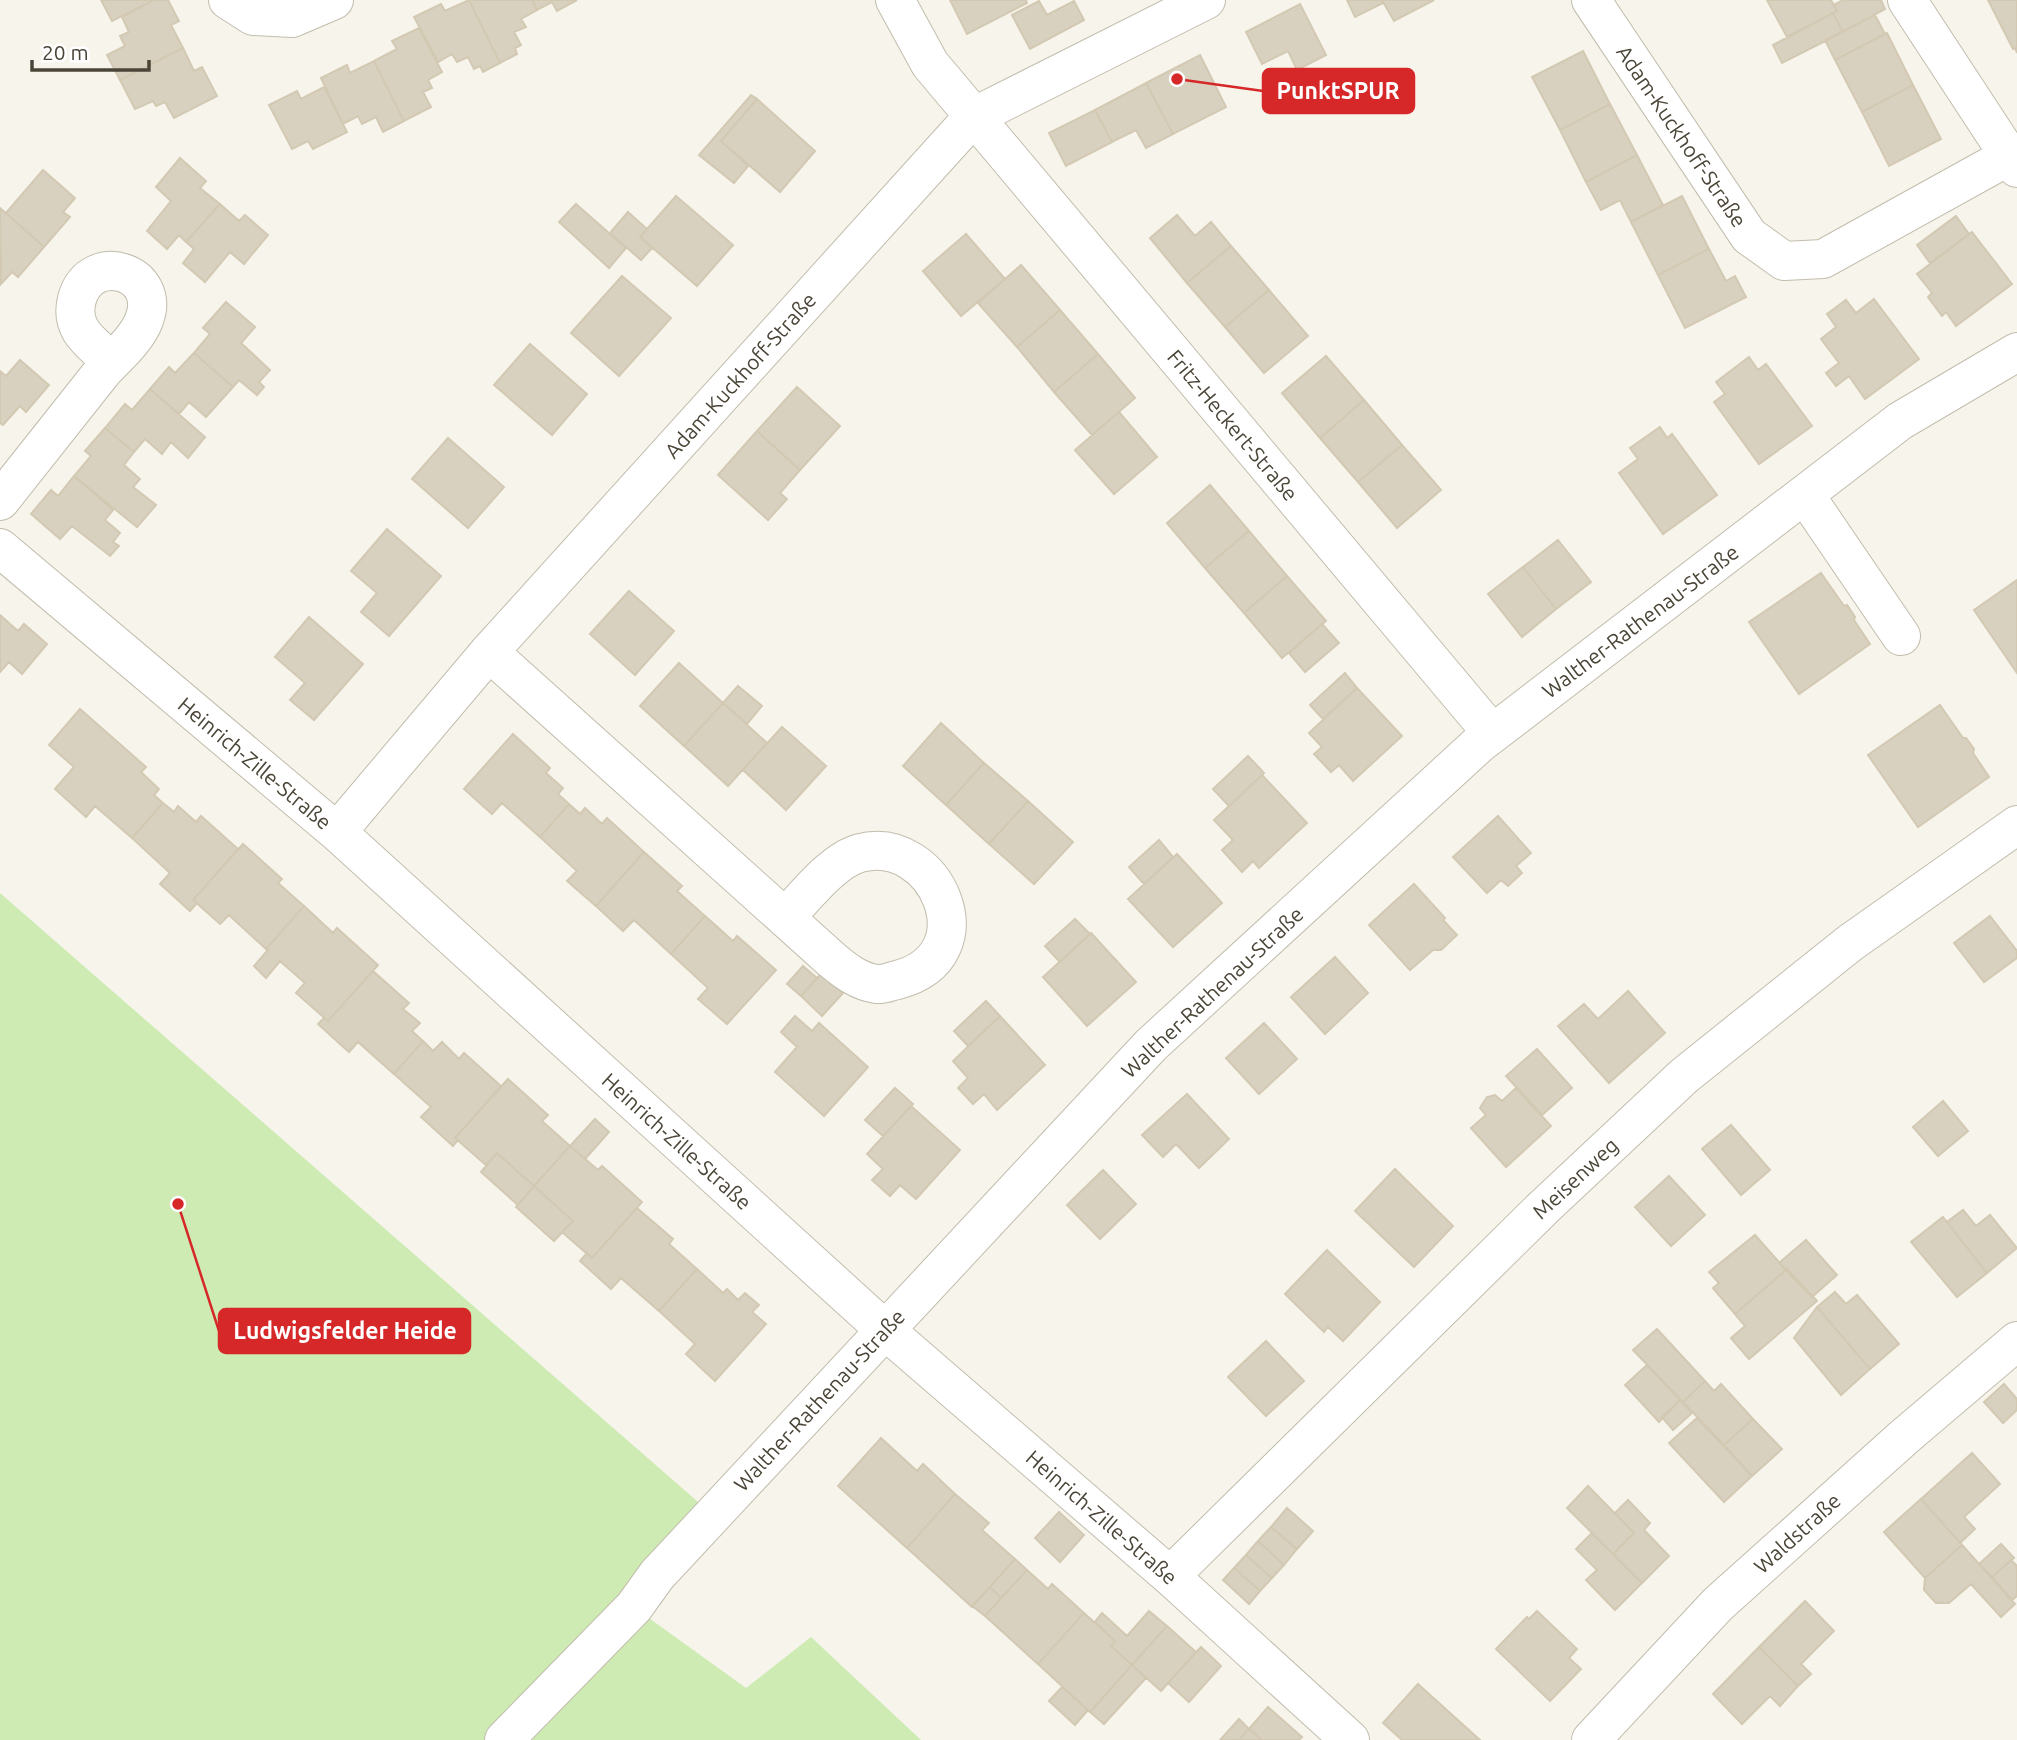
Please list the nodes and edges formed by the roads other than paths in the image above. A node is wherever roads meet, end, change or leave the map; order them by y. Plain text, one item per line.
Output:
1 (228, 0) edge
2 (334, 0) edge
3 (895, 0) edge
4 (1206, 0) edge
5 (1591, 0) edge
6 (1908, 0) edge
7 (974, 117) junction
8 (2013, 162) edge
9 (2017, 352) edge
10 (111, 362) dead end
11 (1805, 495) junction
12 (0, 501) edge
13 (0, 548) edge
14 (1901, 636) dead end
15 (489, 652) junction
16 (1492, 733) junction
17 (2017, 825) edge
18 (337, 832) junction
19 (785, 918) dead end
20 (885, 1330) junction
21 (2017, 1341) edge
22 (1170, 1576) junction
23 (504, 1740) edge
24 (1350, 1740) edge
25 (1591, 1740) edge

1 - 2 street
3 - 7 street, Fritz-Heckert-Straße
4 - 7 street, Adam-Kuckhoff-Straße
5 - 8 street, Adam-Kuckhoff-Straße
6 - 8 street
7 - 15 street, Adam-Kuckhoff-Straße
7 - 16 street, Fritz-Heckert-Straße
9 - 11 street, Walther-Rathenau-Straße
10 - 12 street
11 - 14 street
11 - 16 street, Walther-Rathenau-Straße
13 - 18 street, Heinrich-Zille-Straße
15 - 18 street, Adam-Kuckhoff-Straße
15 - 19 street
16 - 20 street, Walther-Rathenau-Straße
17 - 22 street, Meisenweg
18 - 20 street, Heinrich-Zille-Straße
20 - 22 street, Heinrich-Zille-Straße
20 - 23 street, Walther-Rathenau-Straße
21 - 25 street, Waldstraße
22 - 24 street, Heinrich-Zille-Straße

